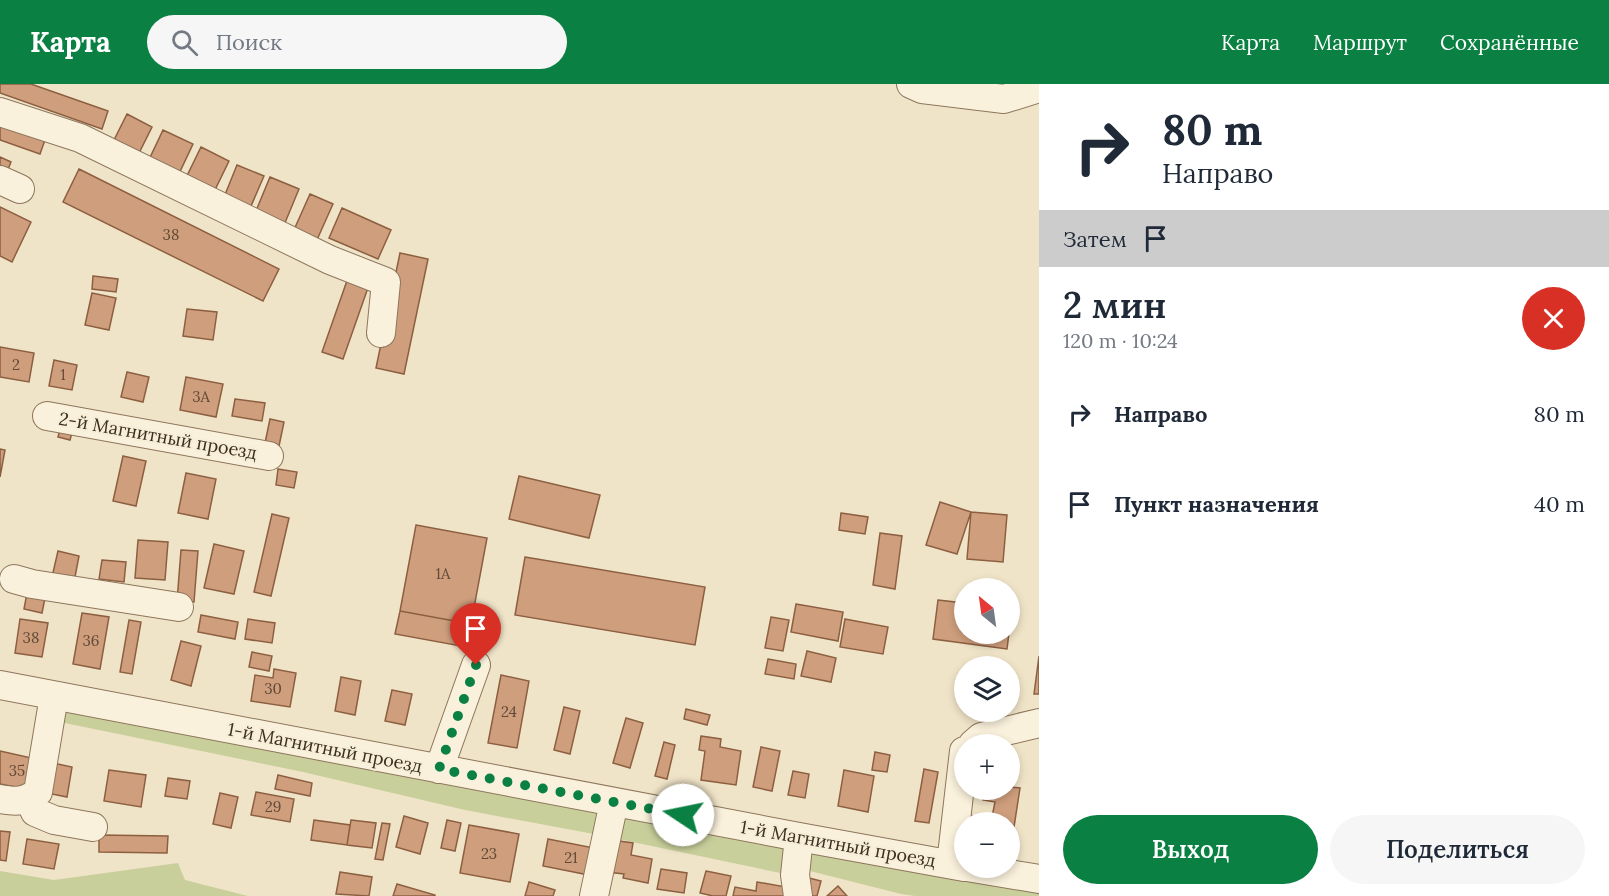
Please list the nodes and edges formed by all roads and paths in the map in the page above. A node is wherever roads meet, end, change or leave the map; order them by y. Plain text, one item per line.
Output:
1 (911, 84) edge
2 (1039, 88) edge
3 (0, 112) edge
4 (381, 333) dead end
5 (47, 416) dead end
6 (269, 456) dead end
7 (14, 579) dead end
8 (179, 607) dead end
9 (476, 665) dead end
10 (0, 685) edge
11 (54, 696) junction
12 (1039, 723) edge
13 (993, 734) edge
14 (439, 769) junction
15 (0, 799) edge
16 (29, 799) junction
17 (614, 802) junction
18 (93, 827) dead end
19 (799, 837) junction
20 (954, 865) edge
21 (1020, 876) edge
22 (1039, 879) edge
23 (594, 896) edge
24 (798, 896) edge

1 - 2 street
3 - 4 street
5 - 6 street, 2-й Магнитный проезд
7 - 8 street
9 - 14 street
10 - 11 street, 1-й Магнитный проезд
11 - 14 street, 1-й Магнитный проезд
11 - 16 street
12 - 13 street
14 - 17 street, 1-й Магнитный проезд
15 - 16 street
16 - 18 street
17 - 19 street, 1-й Магнитный проезд
17 - 23 street
19 - 20 street, 1-й Магнитный проезд
19 - 24 street
21 - 22 street, 1-й Магнитный проезд

